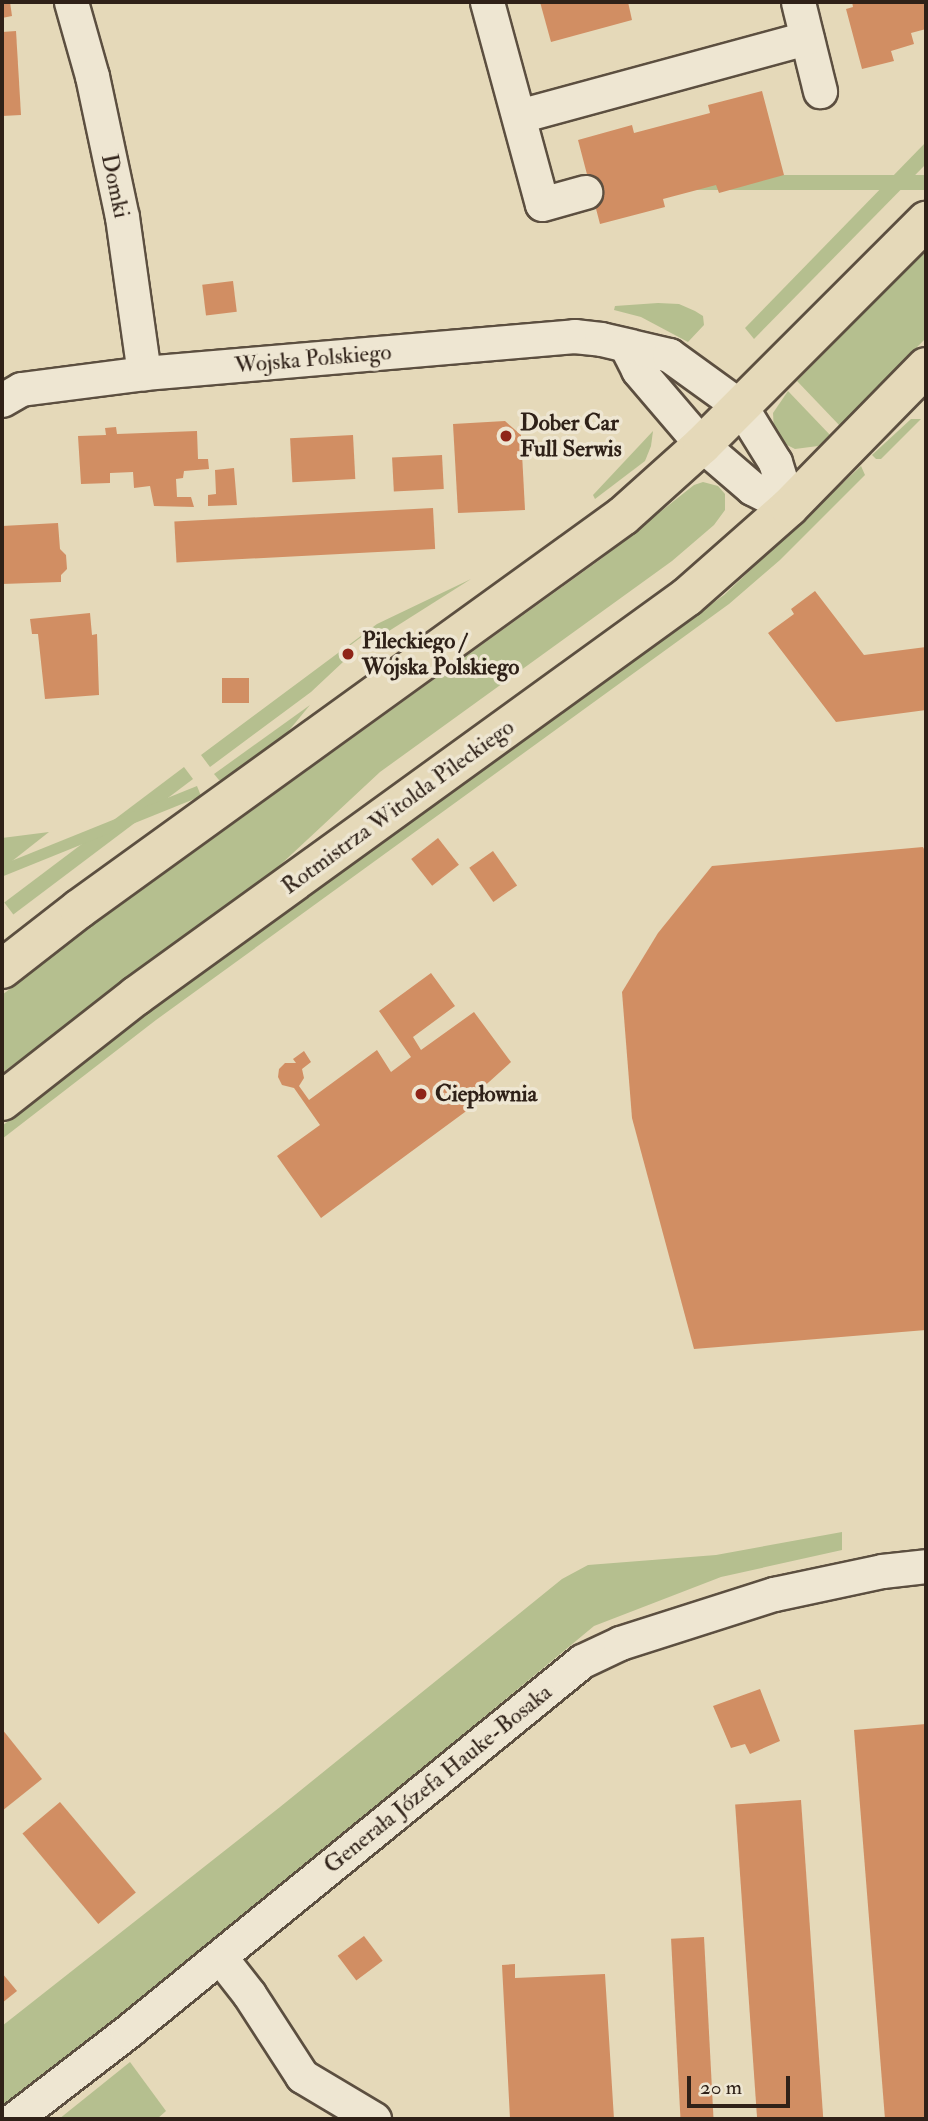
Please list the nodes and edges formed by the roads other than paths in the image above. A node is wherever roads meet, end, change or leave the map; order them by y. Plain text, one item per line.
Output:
1 (71, 2) edge
2 (487, 2) edge
3 (798, 2) edge
4 (807, 38) junction
5 (820, 91) dead end
6 (519, 116) junction
7 (585, 192) dead end
8 (926, 221) edge
9 (626, 346) junction
10 (926, 368) edge
11 (144, 373) junction
12 (2, 400) edge
13 (741, 407) junction
14 (702, 445) junction
15 (789, 507) junction
16 (2, 969) edge
17 (2, 1101) edge
18 (926, 1566) edge
19 (220, 1956) junction
20 (13, 2119) edge
21 (374, 2119) edge

1 - 11 street, Domki
2 - 6 street
3 - 4 street
4 - 5 street
4 - 6 street
6 - 7 street
8 - 13 main road
9 - 11 street, Wojska Polskiego
9 - 13 street, Wojska Polskiego
9 - 14 street
10 - 15 main road
11 - 12 street, Wojska Polskiego
13 - 14 main road
13 - 15 street, Wojska Polskiego
14 - 15 street
14 - 16 main road
15 - 17 main road, Rotmistrza Witolda Pileckiego
18 - 19 street, Generała Józefa Hauke-Bosaka
19 - 20 street, Generała Józefa Hauke-Bosaka
19 - 21 street

